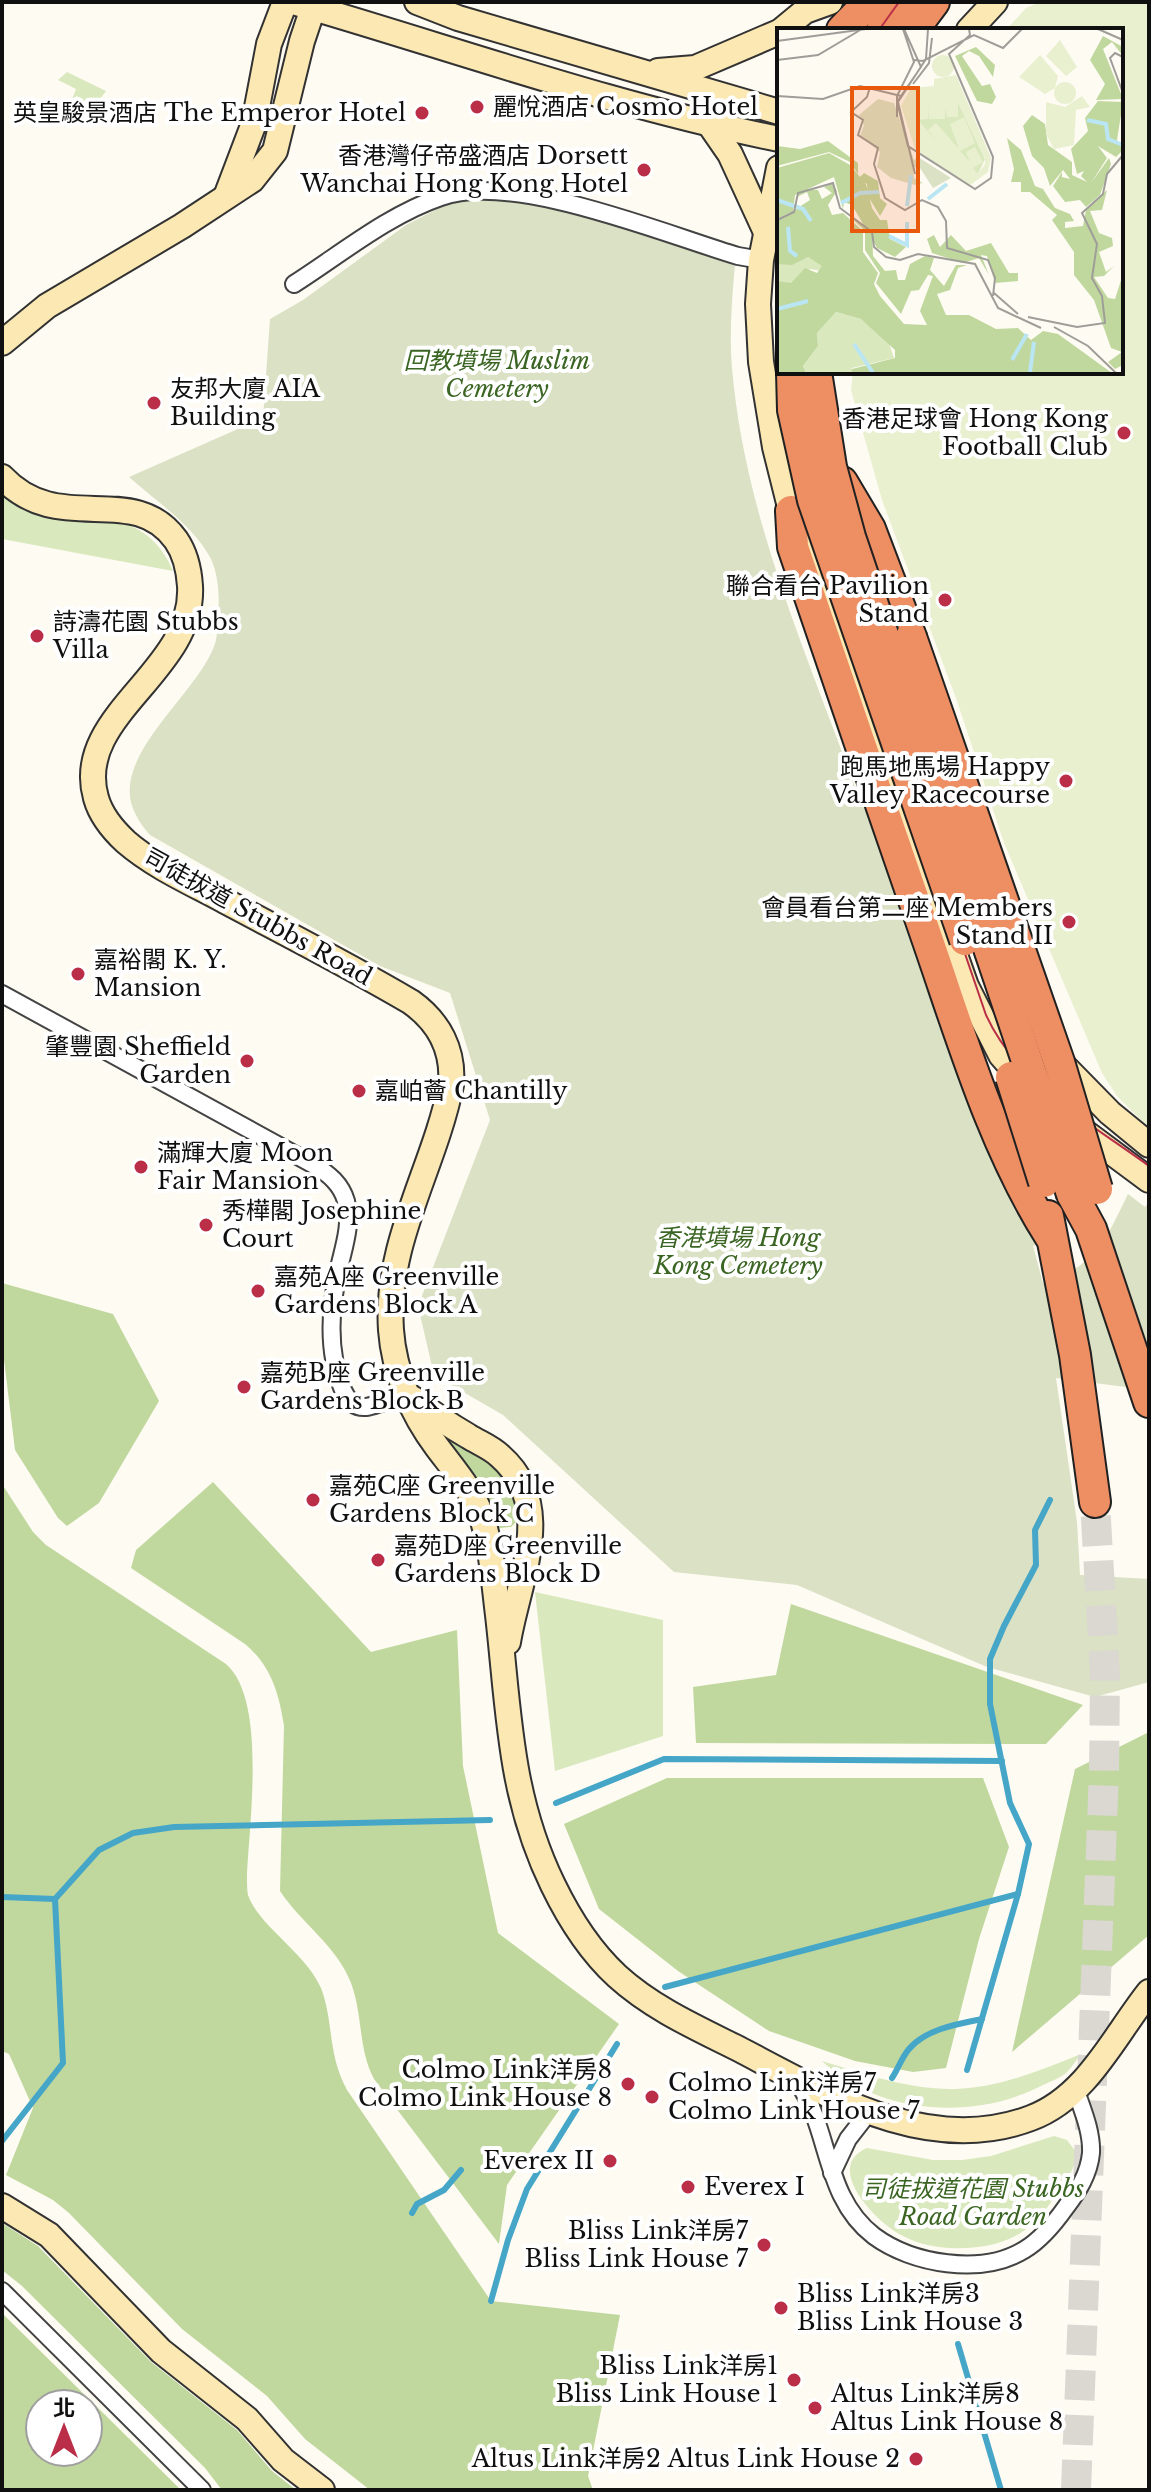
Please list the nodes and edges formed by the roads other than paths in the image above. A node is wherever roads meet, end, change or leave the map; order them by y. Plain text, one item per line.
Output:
1 (285, 2) edge
2 (417, 2) edge
3 (830, 2) edge
4 (838, 2) edge
5 (869, 2) edge
6 (902, 2) edge
7 (936, 2) edge
8 (995, 2) edge
9 (307, 4) edge
10 (784, 28) edge
11 (836, 28) edge
12 (844, 28) edge
13 (883, 28) edge
14 (916, 28) edge
15 (971, 28) edge
16 (777, 32) edge
17 (644, 73) junction
18 (777, 111) edge
19 (710, 125) junction
20 (777, 139) edge
21 (777, 177) edge
22 (227, 194) junction
23 (765, 230) junction
24 (761, 260) junction
25 (294, 284) dead end
26 (2, 343) edge
27 (792, 374) edge
28 (816, 374) edge
29 (825, 374) edge
30 (2, 477) edge
31 (842, 482) junction
32 (791, 511) junction
33 (2, 994) edge
34 (1149, 1145) edge
35 (1149, 1180) edge
36 (1091, 1229) junction
37 (1050, 1236) junction
38 (407, 1394) junction
39 (1149, 1402) edge
40 (1095, 1502) tunnel mouth
41 (531, 1511) junction
42 (486, 1530) junction
43 (505, 1661) junction
44 (1149, 1992) edge
45 (795, 2078) junction
46 (1075, 2088) junction
47 (869, 2112) junction
48 (832, 2175) junction
49 (2, 2206) edge
50 (2, 2291) edge
51 (202, 2490) edge
52 (322, 2490) edge

1 - 22 main road
2 - 17 main road
3 - 10 main road
4 - 11 main road
5 - 12 highway
6 - 13 highway
7 - 14 highway
8 - 15 main road
9 - 19 main road
9 - 22 main road
16 - 17 main road
17 - 18 main road
19 - 20 main road
19 - 23 main road
21 - 23 main road
22 - 26 main road
23 - 24 main road
24 - 25 street
24 - 32 main road
27 - 37 highway, bridge
28 - 36 highway, bridge
29 - 31 main road
30 - 38 main road, 司徒拔道 Stubbs Road
31 - 34 main road
31 - 36 highway, bridge
32 - 35 main road
32 - 37 highway
33 - 38 street
36 - 39 highway
37 - 40 highway
38 - 41 main road, 司徒拔道 Stubbs Road
38 - 42 main road, 司徒拔道 Stubbs Road
41 - 42 main road
41 - 43 main road, 司徒拔道 Stubbs Road
42 - 43 main road, 司徒拔道 Stubbs Road
43 - 45 main road, 司徒拔道 Stubbs Road
44 - 46 main road, 司徒拔道 Stubbs Road
45 - 47 main road, 司徒拔道 Stubbs Road
45 - 48 street
46 - 47 main road, 司徒拔道 Stubbs Road
46 - 48 street
47 - 48 street
49 - 52 main road
50 - 51 street

